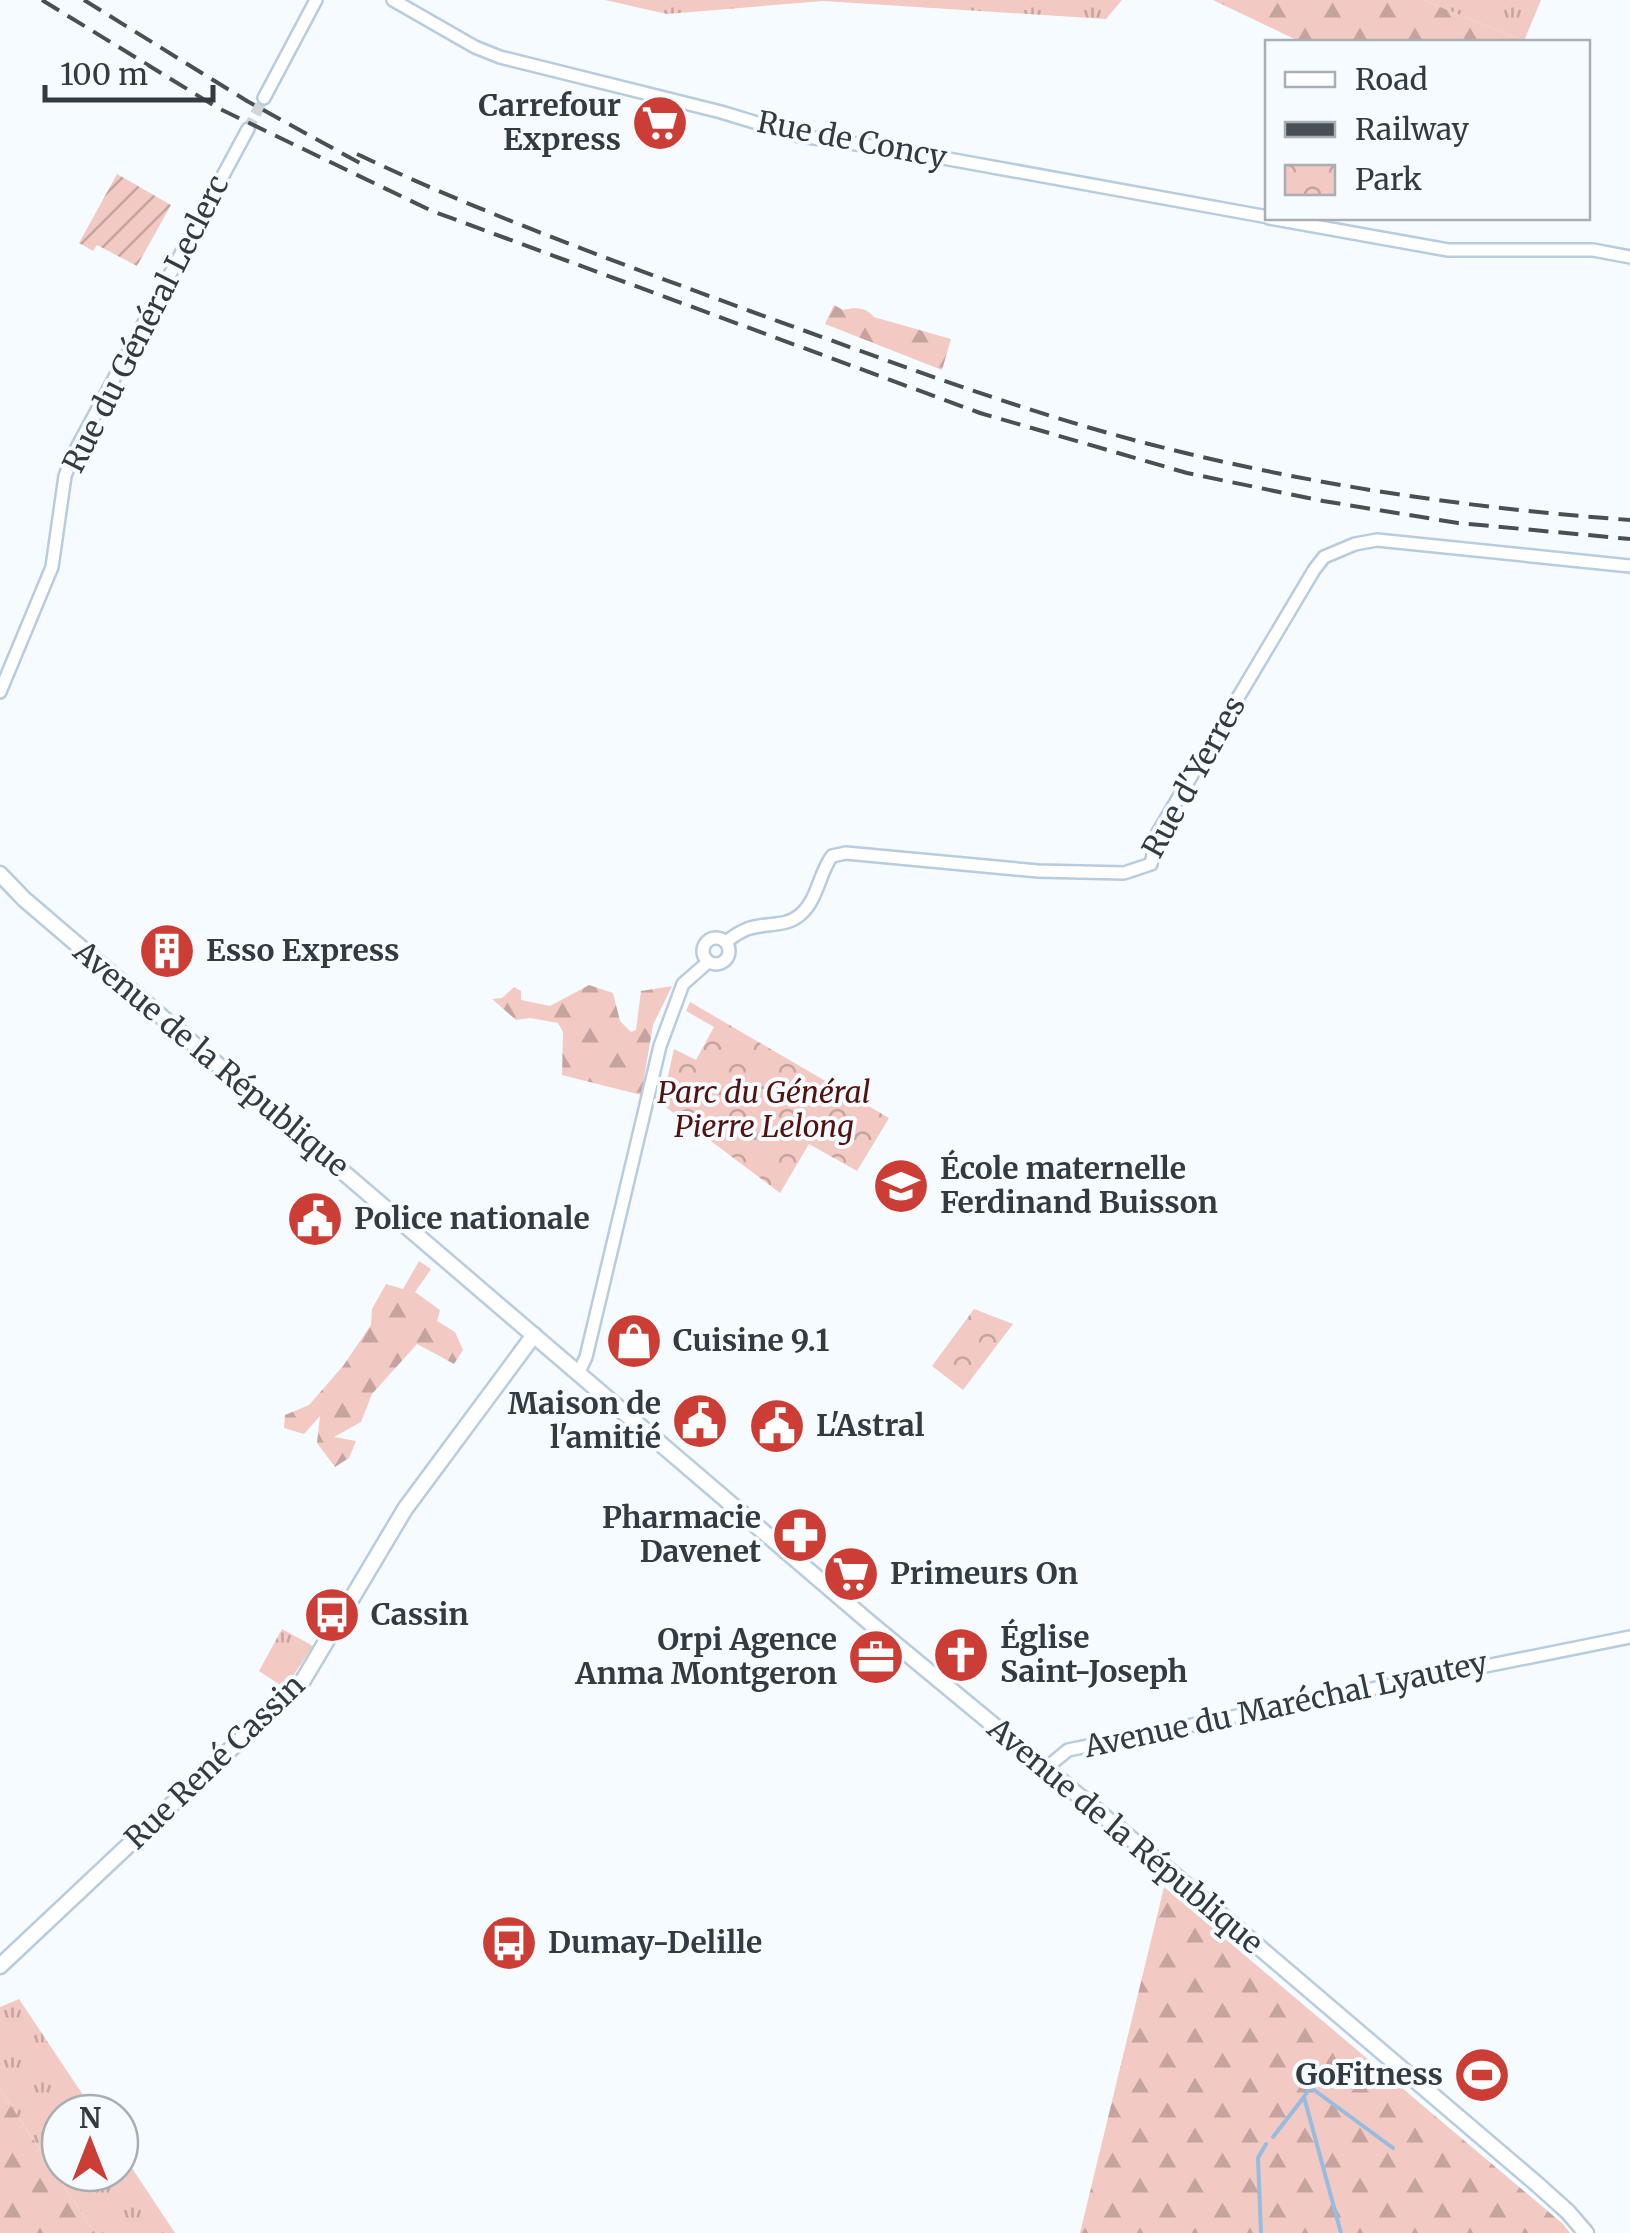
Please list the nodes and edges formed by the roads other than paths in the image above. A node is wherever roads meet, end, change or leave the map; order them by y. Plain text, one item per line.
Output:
1 (316, 0) edge
2 (393, 0) edge
3 (264, 98) tunnel mouth
4 (248, 129) tunnel mouth
5 (1265, 216) edge
6 (1284, 220) edge
7 (1630, 257) edge
8 (1630, 566) edge
9 (0, 692) edge
10 (0, 874) edge
11 (726, 942) junction
12 (708, 962) junction
13 (534, 1335) junction
14 (578, 1374) junction
15 (1630, 1637) edge
16 (1045, 1769) junction
17 (0, 1966) edge
18 (1586, 2233) edge

1 - 3 street
2 - 5 street, Rue de Concy
4 - 9 street, Rue du Général Leclerc
6 - 7 street, Rue de Concy
8 - 11 street, Rue d'Yerres
10 - 13 main road, Avenue de la République
11 - 12 street
11 - 12 street
12 - 14 street
13 - 14 main road, Avenue de la République
13 - 17 main road, Rue René Cassin
14 - 16 main road, Avenue de la République
15 - 16 street, Avenue du Maréchal Lyautey
16 - 18 main road, Avenue de la République

